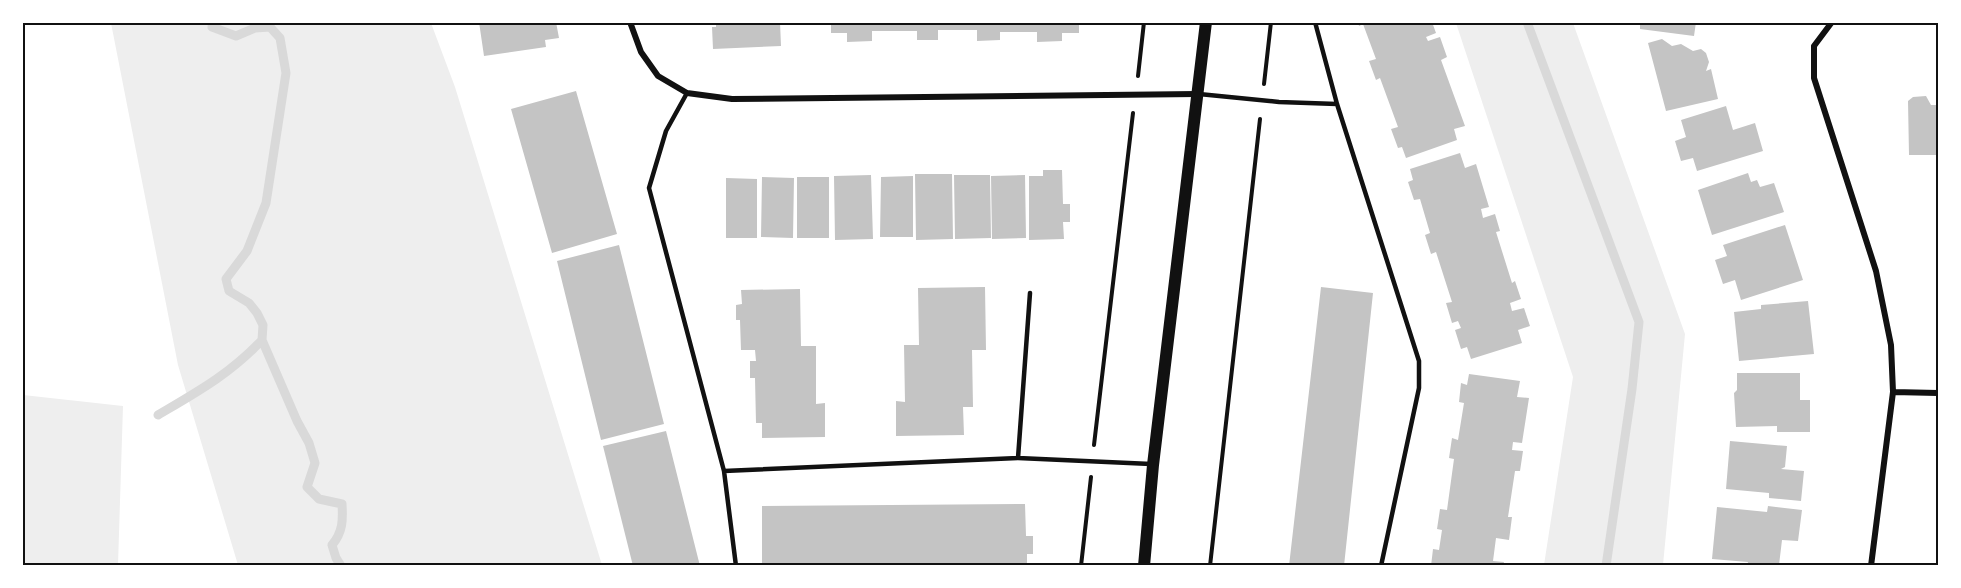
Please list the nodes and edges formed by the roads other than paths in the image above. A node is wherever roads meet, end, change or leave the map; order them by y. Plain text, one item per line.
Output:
1 (630, 22) edge
2 (1206, 22) edge
3 (1315, 22) edge
4 (1832, 22) edge
5 (687, 93) junction
6 (1197, 94) junction
7 (1337, 104) junction
8 (1030, 293) dead end
9 (1893, 392) junction
10 (1938, 393) edge
11 (1018, 458) junction
12 (1153, 465) junction
13 (724, 471) junction
14 (736, 566) edge
15 (1144, 566) edge
16 (1381, 566) edge
17 (1871, 566) edge

1 - 5 street
2 - 6 main road
3 - 7 lane
4 - 9 street
5 - 6 street
5 - 13 lane
6 - 7 lane
6 - 12 main road
7 - 16 lane
8 - 11 lane
9 - 10 street
9 - 17 street
11 - 12 lane
11 - 13 lane
12 - 15 main road
13 - 14 lane

